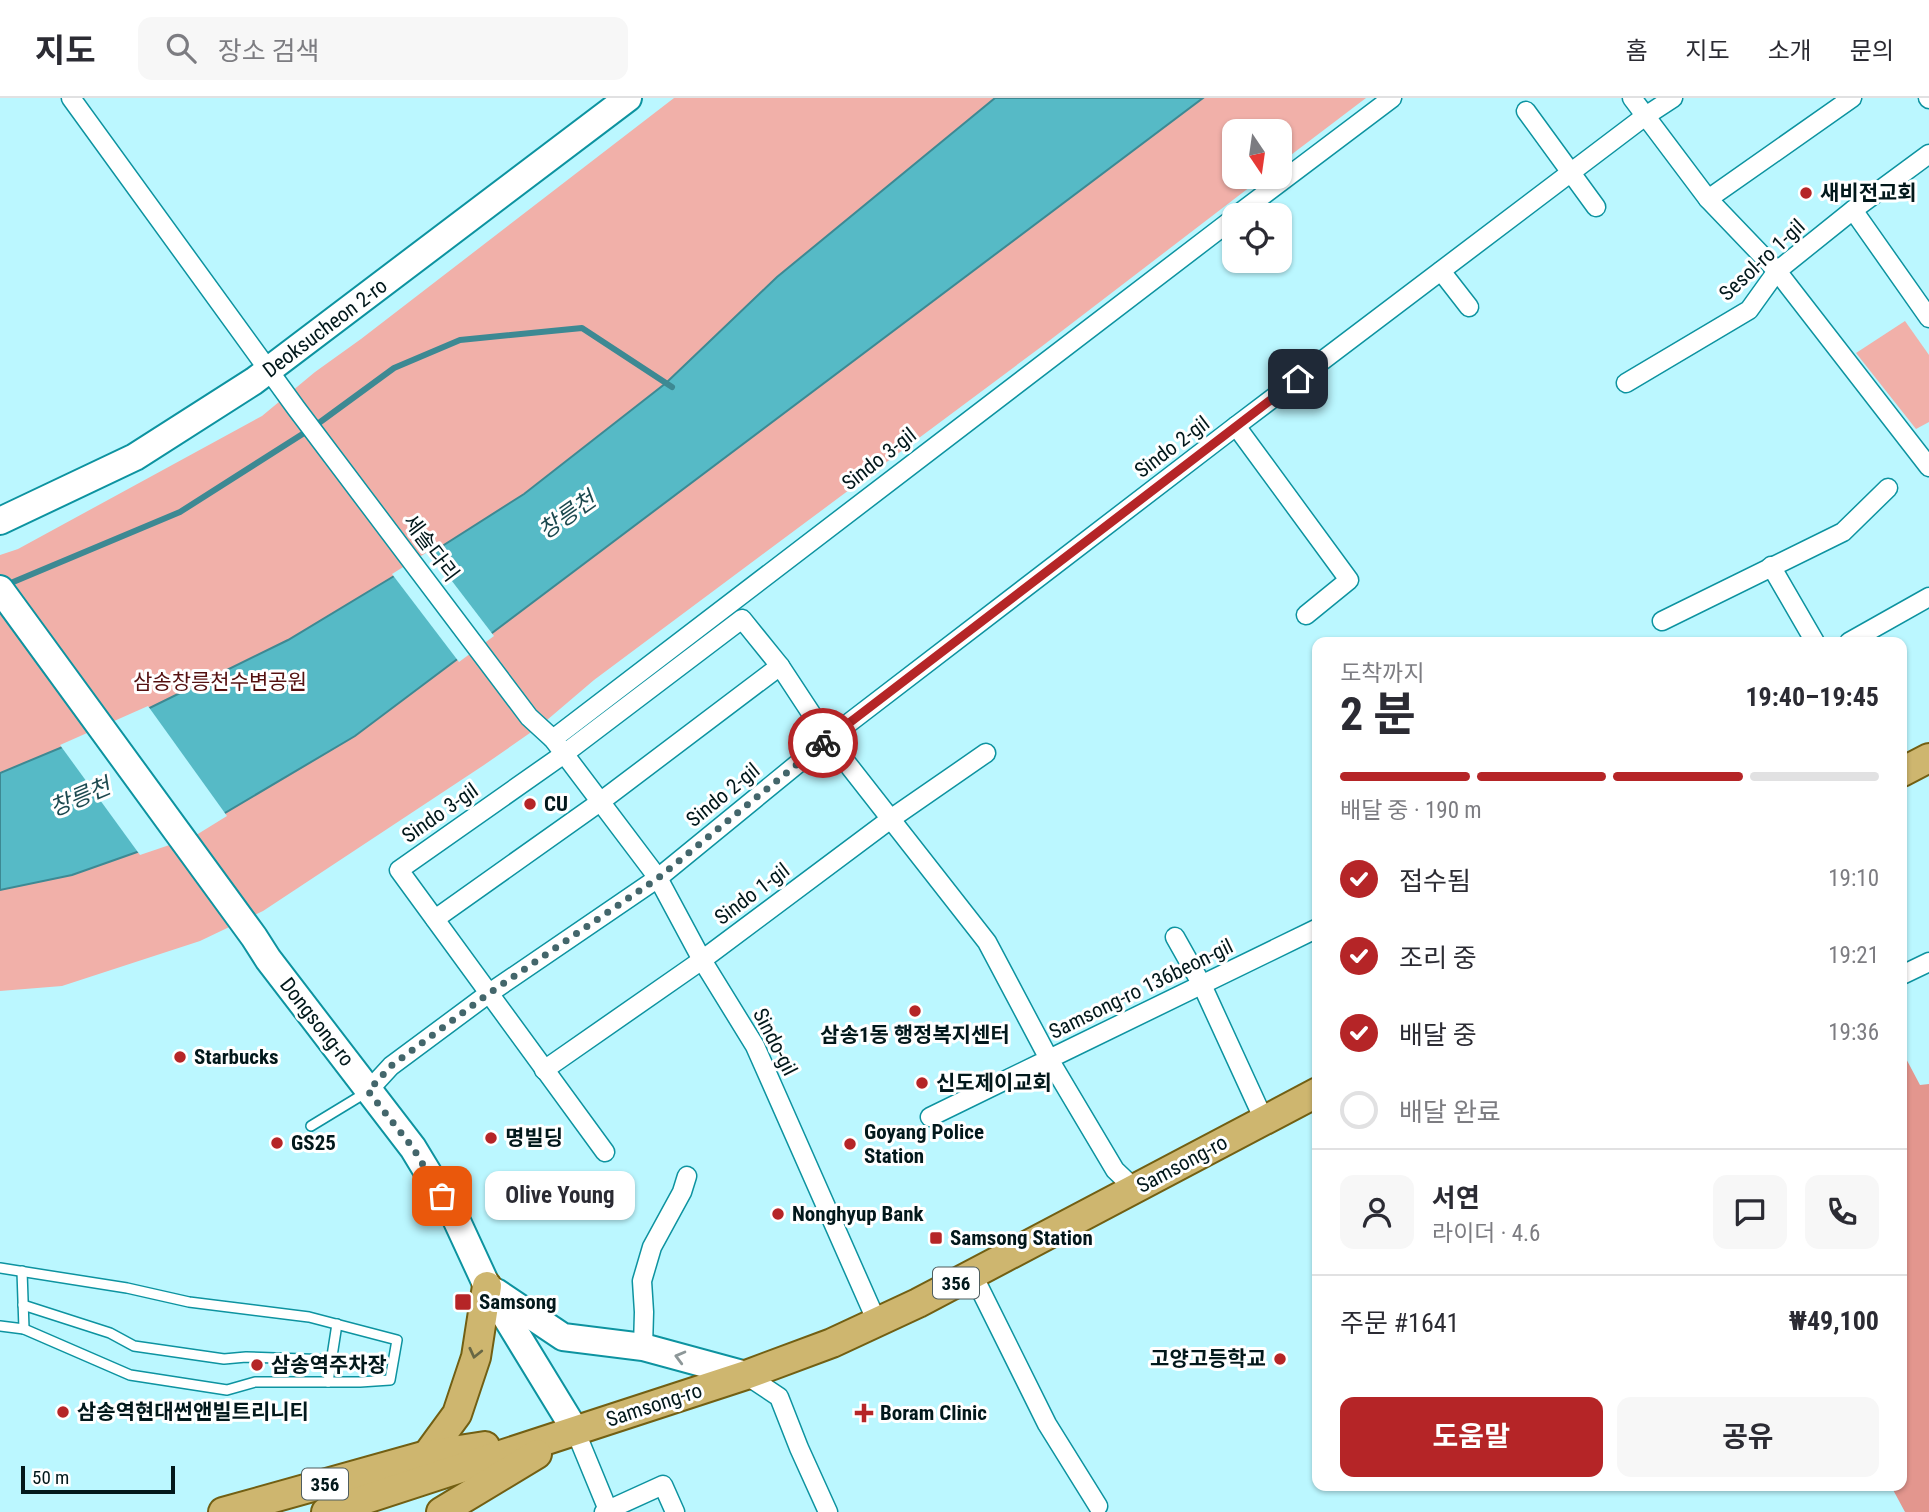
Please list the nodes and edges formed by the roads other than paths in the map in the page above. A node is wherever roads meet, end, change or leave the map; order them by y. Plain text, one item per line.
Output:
1 (71, 98) edge
2 (628, 98) edge
3 (1392, 98) edge
4 (1632, 98) edge
5 (1673, 98) edge
6 (1852, 98) edge
7 (1526, 111) dead end
8 (1644, 117) junction
9 (1929, 154) edge
10 (1571, 172) junction
11 (1707, 199) junction
12 (1252, 203) edge
13 (1596, 206) dead end
14 (1853, 210) junction
15 (1222, 226) edge
16 (1441, 271) junction
17 (1777, 271) junction
18 (1469, 307) dead end
19 (1929, 318) edge
20 (270, 370) junction
21 (1626, 383) dead end
22 (1236, 426) junction
23 (1929, 467) edge
24 (1888, 488) dead end
25 (0, 521) edge
26 (1771, 566) junction
27 (0, 589) edge
28 (1929, 597) edge
29 (1306, 615) dead end
30 (1662, 621) dead end
31 (1812, 637) edge
32 (1858, 637) edge
33 (780, 666) junction
34 (529, 717) joint
35 (553, 739) junction
36 (828, 739) junction
37 (986, 752) dead end
38 (564, 754) junction
39 (1929, 758) edge
40 (1907, 769) edge
41 (600, 802) junction
42 (892, 818) junction
43 (658, 878) junction
44 (435, 919) junction
45 (1312, 931) edge
46 (1175, 937) dead end
47 (702, 960) junction
48 (1929, 961) edge
49 (1907, 972) edge
50 (1202, 985) junction
51 (488, 994) junction
52 (1049, 1059) junction
53 (544, 1070) junction
54 (368, 1091) junction
55 (1312, 1095) edge
56 (930, 1116) dead end
57 (1264, 1121) junction
58 (311, 1126) dead end
59 (605, 1152) dead end
60 (687, 1176) dead end
61 (1135, 1189) junction
62 (0, 1268) edge
63 (22, 1271) junction
64 (973, 1275) junction
65 (487, 1286) junction
66 (23, 1305) junction
67 (877, 1322) junction
68 (337, 1324) junction
69 (0, 1326) edge
70 (24, 1329) junction
71 (643, 1346) junction
72 (331, 1360) junction
73 (746, 1375) junction
74 (328, 1382) junction
75 (575, 1430) junction
76 (427, 1455) junction
77 (1098, 1506) dead end
78 (606, 1511) edge
79 (223, 1512) edge
80 (326, 1512) edge
81 (441, 1512) edge
82 (676, 1512) edge
83 (828, 1512) edge

1 - 20 street, 세솔다리
2 - 20 main road, Deoksucheon 2-ro
3 - 12 street, Sindo 3-gil
4 - 8 street
5 - 8 street, Sindo 2-gil
6 - 11 street
7 - 10 street
8 - 10 street, Sindo 2-gil
8 - 11 street
9 - 14 street, Sesol-ro 1-gil
10 - 13 street
10 - 16 street, Sindo 2-gil
11 - 17 street
14 - 17 street, Sesol-ro 1-gil
14 - 19 street
15 - 35 street, Sindo 3-gil
16 - 18 street
16 - 22 street, Sindo 2-gil
17 - 21 street, Sesol-ro 1-gil
17 - 23 street
20 - 25 main road, Deoksucheon 2-ro
20 - 34 street, 세솔다리
22 - 29 street, Sindo 2-gil
22 - 36 street, Sindo 2-gil
24 - 26 street
26 - 30 street
26 - 31 street
27 - 54 main road, Dongsong-ro
28 - 32 street
33 - 36 street
33 - 38 street, Sindo 3-gil
33 - 41 street
34 - 35 street, Sindo-gil
35 - 38 street, Sindo-gil
36 - 42 street
36 - 43 street, Sindo 2-gil
37 - 42 street, Sindo 1-gil
38 - 41 street, Sindo-gil
38 - 44 street, Sindo 3-gil
39 - 40 main road
41 - 43 street, Sindo-gil
41 - 44 street
42 - 47 street, Sindo 1-gil
42 - 52 street
43 - 47 street, Sindo-gil
43 - 51 street, Sindo 2-gil
44 - 51 street
45 - 50 street, Samsong-ro 136beon-gil
46 - 50 street
47 - 53 street, Sindo 1-gil
47 - 67 street, Sindo-gil
48 - 49 street
50 - 52 street, Samsong-ro 136beon-gil
50 - 57 street
51 - 53 street
51 - 54 street, Sindo 2-gil
52 - 56 street
52 - 61 street, Samsong-ro 136beon-gil
53 - 59 street
54 - 58 lane
54 - 65 main road, Dongsong-ro
55 - 57 main road, Samsong-ro / 356
57 - 61 main road, Samsong-ro / 356
60 - 71 street
61 - 64 main road, Samsong-ro / 356
62 - 63 lane
63 - 66 lane
63 - 68 lane
64 - 67 main road, Samsong-ro / 356
64 - 77 street
65 - 71 main road
65 - 75 main road, Dongsong-ro
65 -> 76 main road
66 - 70 lane
66 - 72 lane
67 - 73 main road, Samsong-ro / 356
68 - 72 lane
68 - 74 lane
69 - 70 lane
70 - 74 lane
73 -> 71 main road
72 - 74 lane
73 - 75 main road, Samsong-ro / 356
73 - 83 street
75 - 76 main road, 356
75 - 78 street
75 - 80 main road, Samsong-ro
75 - 81 main road, 356
76 - 79 main road, 356
78 - 82 street

